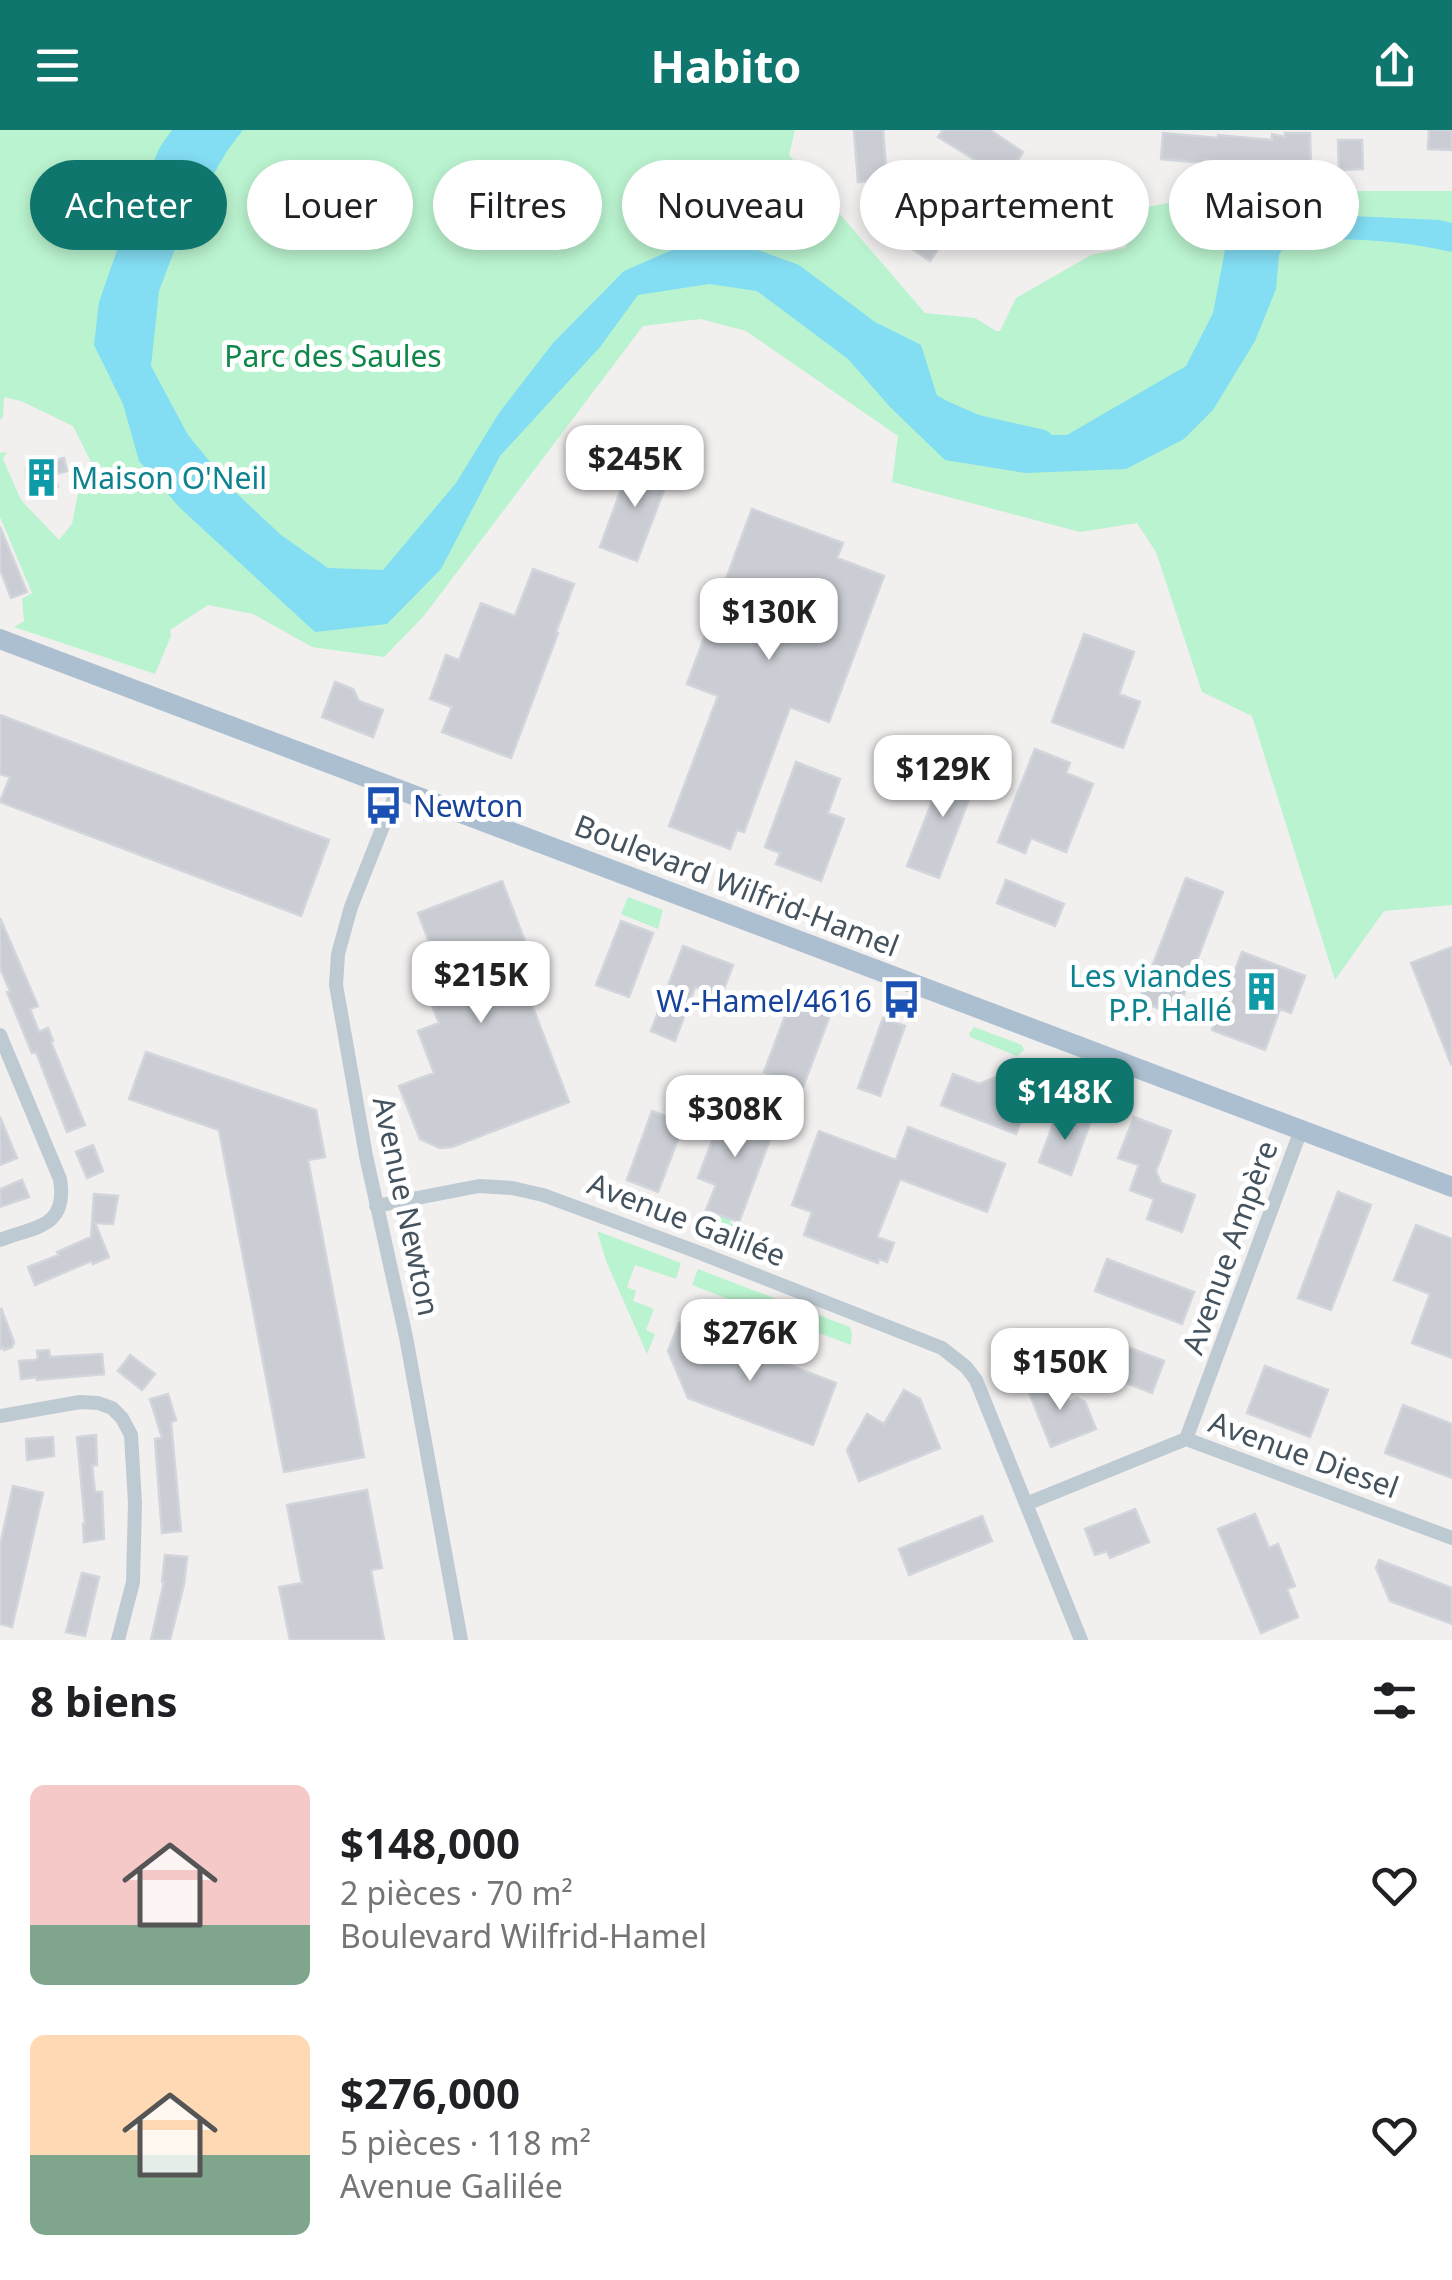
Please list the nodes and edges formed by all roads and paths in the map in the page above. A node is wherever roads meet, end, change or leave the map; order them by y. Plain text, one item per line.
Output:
1 (0, 639) edge
2 (397, 791) junction
3 (0, 1035) edge
4 (1302, 1130) junction
5 (1452, 1187) edge
6 (376, 1206) junction
7 (0, 1240) edge
8 (0, 1416) edge
9 (1186, 1439) junction
10 (1026, 1504) junction
11 (1452, 1538) edge
12 (118, 1640) edge
13 (461, 1640) edge
14 (1081, 1640) edge

1 - 2 main road, Boulevard Wilfrid-Hamel
2 - 4 main road, Boulevard Wilfrid-Hamel
2 - 6 street, Avenue Newton
3 - 7 street
4 - 5 main road, Boulevard Wilfrid-Hamel
4 - 9 street, Avenue Ampère
6 - 10 street, Avenue Galilée
6 - 13 street, Avenue Newton
8 - 12 street
9 - 10 street, Avenue Diesel
9 - 11 street, Avenue Diesel
10 - 14 street, Avenue Galilée

